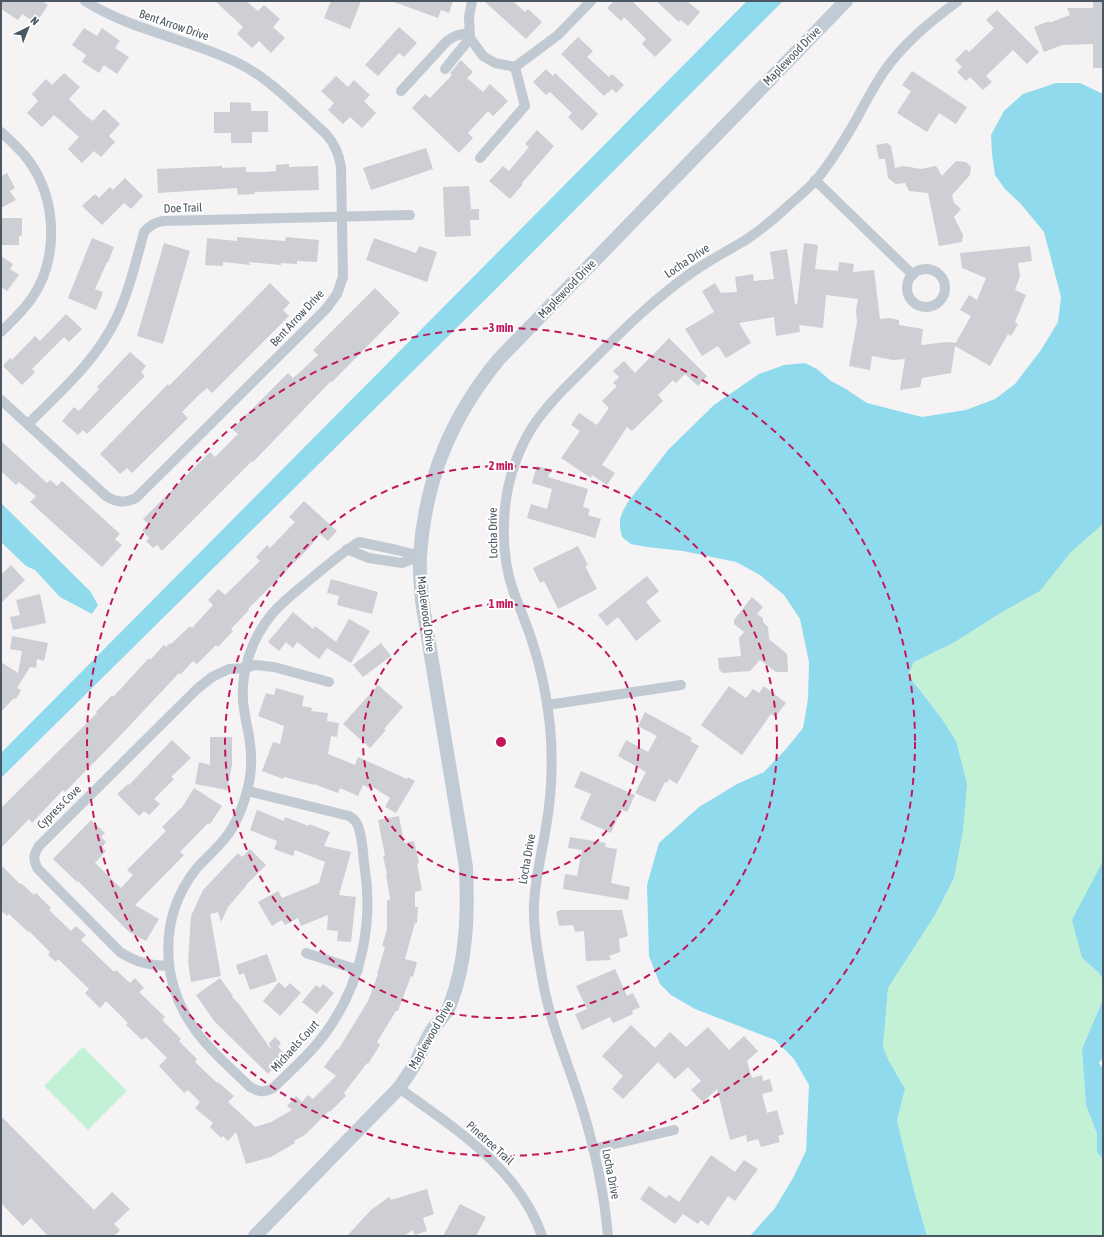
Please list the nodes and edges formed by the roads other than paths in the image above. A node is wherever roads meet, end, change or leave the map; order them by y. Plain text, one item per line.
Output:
1 (84, 1) edge
2 (472, 1) edge
3 (591, 1) edge
4 (846, 1) edge
5 (958, 1) edge
6 (469, 36) junction
7 (515, 67) junction
8 (445, 69) dead end
9 (401, 91) dead end
10 (1, 132) edge
11 (480, 158) dead end
12 (816, 180) junction
13 (410, 215) dead end
14 (342, 217) junction
15 (913, 274) dead end
16 (1, 332) edge
17 (1, 400) edge
18 (28, 424) junction
19 (347, 549) junction
20 (420, 556) junction
21 (246, 668) junction
22 (329, 682) dead end
23 (681, 685) dead end
24 (547, 705) junction
25 (248, 791) junction
26 (306, 953) dead end
27 (169, 966) junction
28 (358, 970) junction
29 (400, 1088) junction
30 (674, 1130) dead end
31 (593, 1149) junction
32 (255, 1236) edge
33 (542, 1236) edge
34 (608, 1236) edge

1 - 14 street, Bent Arrow Drive
2 - 6 street
3 - 7 street
4 - 20 street, Maplewood Drive
5 - 12 street, Locha Drive
6 - 7 street
6 - 8 street
6 - 9 street
7 - 11 street
10 - 16 street
12 - 15 street
12 - 24 street, Locha Drive
13 - 14 street, Doe Trail
14 - 18 street, Doe Trail
14 - 18 street, Bent Arrow Drive
17 - 18 street, Bent Arrow Drive
19 - 20 street
19 - 20 street
19 - 21 street
20 - 29 street, Maplewood Drive
21 - 22 street
21 - 25 street
21 - 27 street, Cypress Cove
23 - 24 street
24 - 31 street, Locha Drive
25 - 27 street
25 - 28 street, Michaels Court
26 - 28 street
27 - 28 street, Michaels Court
29 - 32 street, Maplewood Drive
29 - 33 street, Pinetree Trail
30 - 31 street
31 - 34 street, Locha Drive

